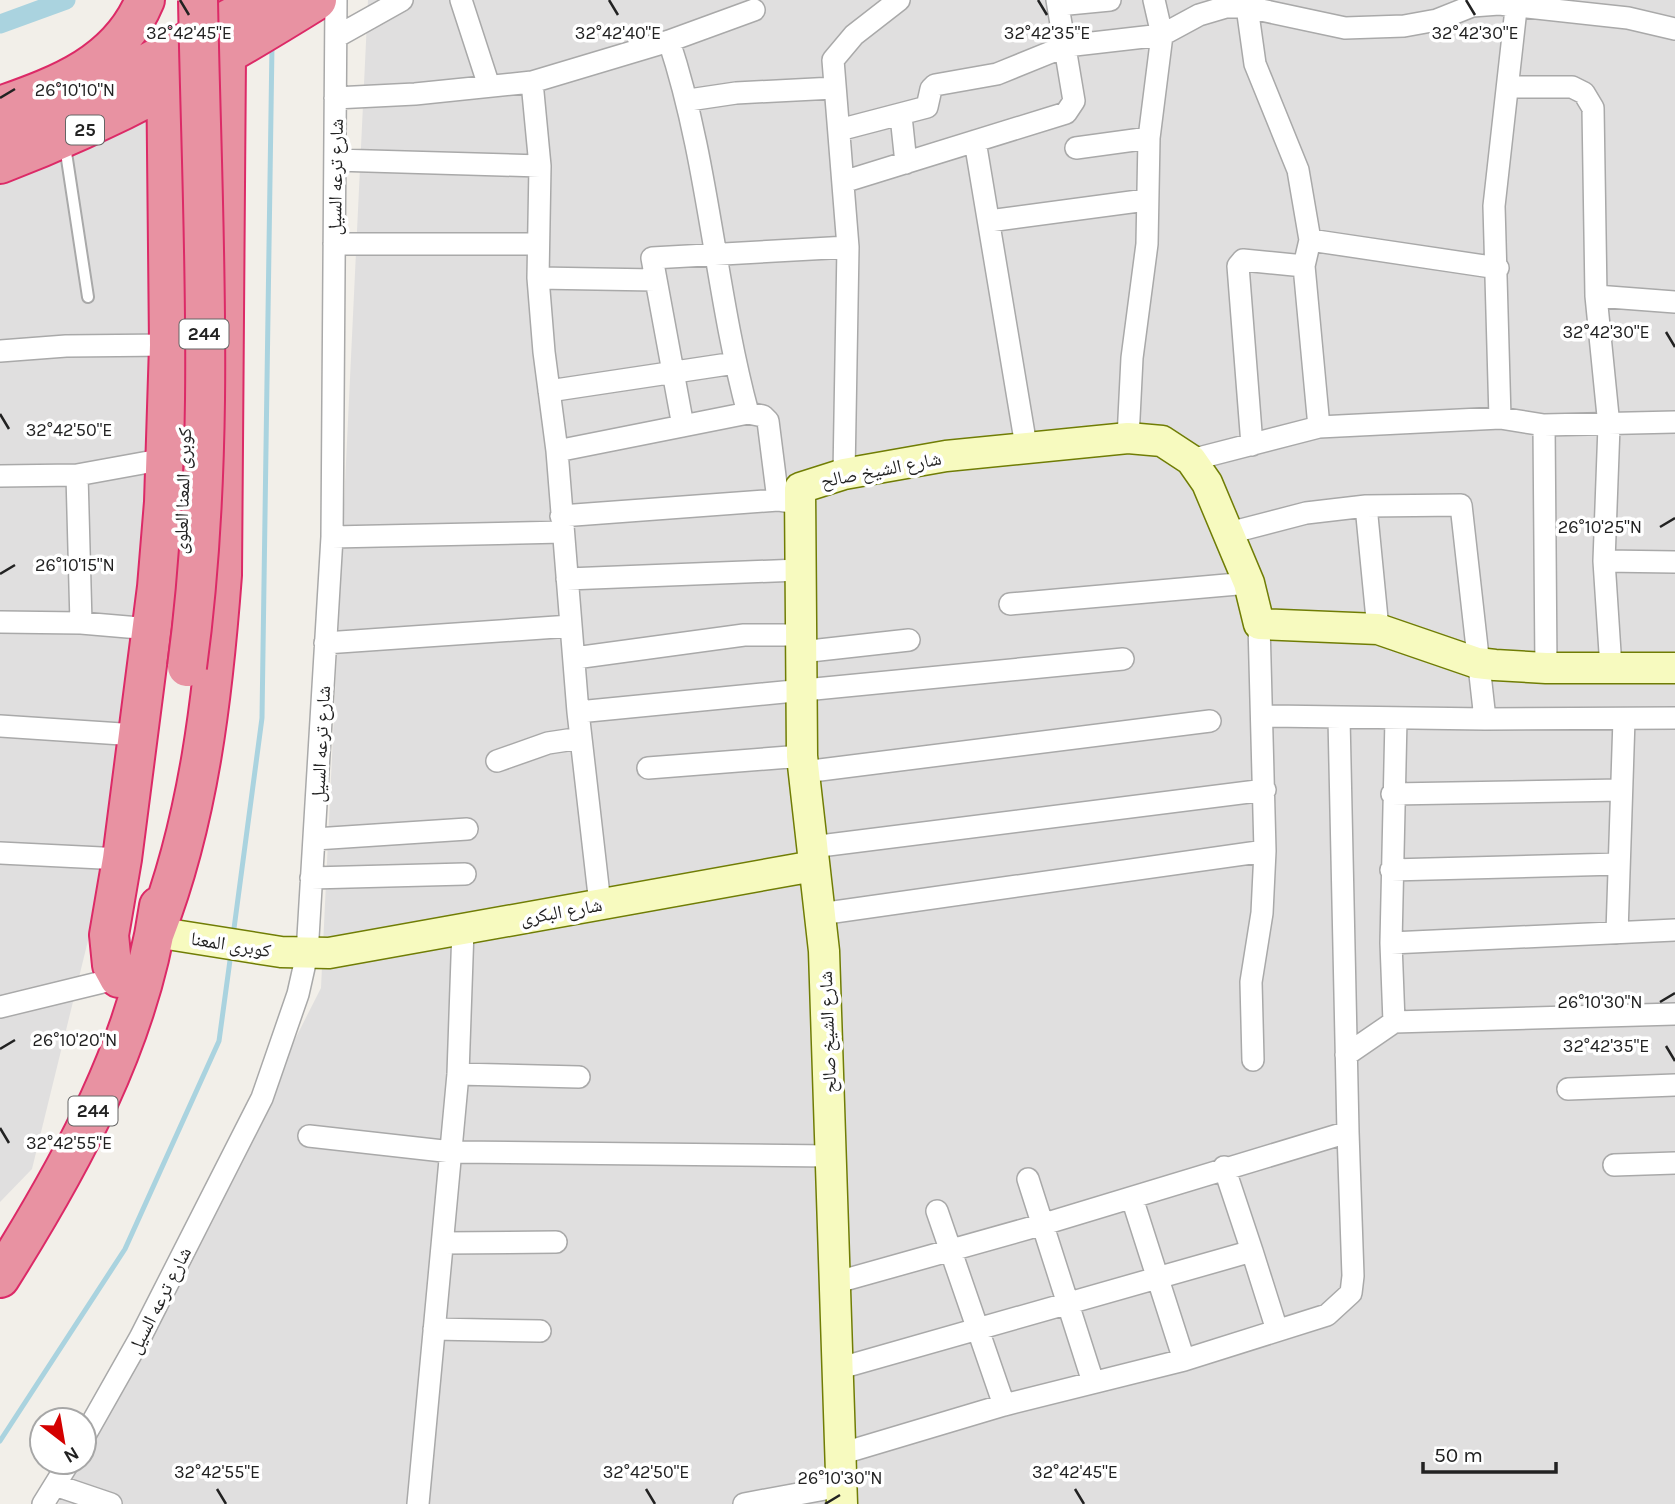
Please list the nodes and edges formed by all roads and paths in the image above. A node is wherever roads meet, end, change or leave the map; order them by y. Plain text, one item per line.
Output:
1 (145, 0) edge
2 (174, 0) edge
3 (264, 0) edge
4 (317, 0) edge
5 (337, 0) edge
6 (402, 0) edge
7 (461, 0) edge
8 (899, 0) edge
9 (1110, 0) edge
10 (1154, 0) edge
11 (1057, 2) edge
12 (1516, 4) edge
13 (1247, 7) junction
14 (1628, 9) edge
15 (754, 10) dead end
16 (1434, 10) edge
17 (215, 27) edge
18 (1675, 29) edge
19 (1162, 34) junction
20 (336, 37) junction
21 (669, 41) junction
22 (1066, 46) junction
23 (167, 72) junction
24 (532, 82) junction
25 (489, 86) junction
26 (1508, 87) junction
27 (834, 88) junction
28 (335, 97) junction
29 (689, 100) junction
30 (0, 106) edge
31 (901, 116) junction
32 (839, 130) junction
33 (0, 135) edge
34 (1149, 138) junction
35 (64, 139) junction
36 (975, 141) junction
37 (1076, 148) dead end
38 (335, 160) junction
39 (906, 163) junction
40 (0, 164) edge
41 (540, 166) junction
42 (842, 182) junction
43 (1146, 200) junction
44 (989, 221) junction
45 (1310, 240) junction
46 (334, 244) junction
47 (538, 244) junction
48 (848, 247) junction
49 (714, 254) junction
50 (1304, 266) junction
51 (1498, 268) junction
52 (538, 278) junction
53 (655, 281) junction
54 (1596, 296) junction
55 (88, 297) dead end
56 (1675, 302) edge
57 (169, 345) junction
58 (0, 351) edge
59 (735, 363) junction
60 (671, 373) junction
61 (549, 391) junction
62 (748, 414) junction
63 (1500, 418) junction
64 (1675, 422) edge
65 (1544, 425) junction
66 (683, 426) junction
67 (1609, 426) junction
68 (1319, 427) junction
69 (1128, 438) junction
70 (1252, 445) junction
71 (1026, 446) junction
72 (557, 451) junction
73 (165, 459) junction
74 (1191, 460) junction
75 (844, 474) junction
76 (77, 475) junction
77 (0, 476) edge
78 (788, 502) junction
79 (1366, 506) junction
80 (562, 524) junction
81 (1229, 533) junction
82 (331, 537) junction
83 (1604, 561) junction
84 (1675, 562) edge
85 (799, 570) junction
86 (567, 579) junction
87 (1249, 583) junction
88 (1010, 604) dead end
89 (0, 622) edge
90 (81, 623) junction
91 (1259, 624) junction
92 (571, 626) junction
93 (151, 629) junction
94 (1378, 629) junction
95 (909, 640) dead end
96 (325, 643) junction
97 (800, 643) junction
98 (575, 658) junction
99 (1123, 659) dead end
100 (1477, 663) junction
101 (178, 666) junction
102 (1675, 667) edge
103 (1545, 668) junction
104 (1611, 668) junction
105 (801, 689) junction
106 (578, 712) junction
107 (1264, 716) junction
108 (1339, 718) junction
109 (1675, 718) edge
110 (1396, 719) junction
111 (1485, 719) junction
112 (1624, 719) junction
113 (1210, 721) dead end
114 (0, 726) edge
115 (137, 735) junction
116 (581, 738) junction
117 (497, 761) dead end
118 (803, 764) junction
119 (648, 768) dead end
120 (1265, 790) junction
121 (1621, 790) junction
122 (1392, 794) junction
123 (467, 829) dead end
124 (314, 839) junction
125 (1265, 851) junction
126 (0, 853) edge
127 (813, 856) junction
128 (122, 859) junction
129 (1618, 864) junction
130 (1391, 870) junction
131 (465, 874) dead end
132 (311, 878) junction
133 (600, 904) junction
134 (820, 914) junction
135 (463, 929) junction
136 (1675, 930) edge
137 (155, 932) junction
138 (1617, 933) junction
139 (1391, 943) junction
140 (294, 953) junction
141 (119, 978) junction
142 (0, 1007) edge
143 (1675, 1014) edge
144 (1394, 1023) junction
145 (1346, 1055) junction
146 (1253, 1059) dead end
147 (458, 1074) junction
148 (579, 1077) dead end
149 (1675, 1085) edge
150 (1568, 1089) dead end
151 (1348, 1132) junction
152 (309, 1136) dead end
153 (452, 1152) junction
154 (830, 1156) junction
155 (1675, 1163) edge
156 (1614, 1165) dead end
157 (1224, 1167) junction
158 (1028, 1179) dead end
159 (1132, 1198) junction
160 (937, 1211) dead end
161 (1044, 1224) junction
162 (0, 1239) edge
163 (556, 1242) dead end
164 (443, 1243) junction
165 (951, 1251) junction
166 (1252, 1251) junction
167 (1158, 1277) junction
168 (0, 1278) edge
169 (834, 1283) junction
170 (1068, 1302) junction
171 (434, 1329) junction
172 (978, 1329) junction
173 (1277, 1330) junction
174 (540, 1331) dead end
175 (1184, 1360) junction
176 (837, 1369) junction
177 (1093, 1382) junction
178 (1004, 1405) junction
179 (98, 1412) edge
180 (840, 1454) junction
181 (60, 1476) edge
182 (55, 1485) junction
183 (841, 1495) edge
184 (43, 1504) edge
185 (111, 1504) edge
186 (418, 1504) edge
187 (744, 1504) edge

1 - 30 highway
2 - 101 highway, كوبرى المعنا العلوى / 244
3 - 17 highway, 25
4 - 17 highway, 25
5 - 20 street, شارع ترعه السيل
6 - 20 street
7 - 25 street
8 - 27 street
9 - 11 street
10 - 19 street
11 - 22 street
12 - 14 street
12 - 16 street
12 - 26 street
13 - 16 street
13 - 19 street
13 - 45 street
14 - 18 street
15 - 21 street
17 - 23 highway, 25
17 - 101 highway, كوبرى المعنا العلوى / 244, bridge
17 - 137 highway
19 - 22 street
19 - 34 street
20 - 28 street, شارع ترعه السيل
21 - 24 street
21 - 29 street
22 - 31 street
22 - 36 street
23 - 33 highway, 25
23 - 35 highway, 25
23 - 57 highway
24 - 25 street
24 - 41 street
25 - 28 street
26 - 51 street
26 - 54 street
27 - 29 street
27 - 32 street
28 - 38 street, شارع ترعه السيل
29 - 49 street
31 - 32 street
31 - 39 street
32 - 42 street
34 - 37 street
34 - 43 street
35 - 40 highway, 25
35 - 55 lane
36 - 39 street
36 - 44 street
38 - 41 street
38 - 46 street, شارع ترعه السيل
39 - 42 street
41 - 47 street
42 - 48 street
43 - 44 street
43 - 69 street
44 - 71 street
45 - 50 street
45 - 51 street
46 - 47 street
46 - 82 street, شارع ترعه السيل
47 - 52 street
48 - 49 street
48 - 75 street
49 - 53 street
49 - 59 street
50 - 68 street
50 - 70 street
51 - 63 street
52 - 53 street
52 - 61 street
53 - 60 street
54 - 56 street
54 - 67 street
57 - 58 street
57 - 73 highway
59 - 60 street
59 - 62 street
60 - 61 street
60 - 66 street
61 - 72 street
62 - 66 street
62 - 78 street
63 - 65 street
63 - 68 street
64 - 67 street
65 - 67 street
65 - 103 street
66 - 72 street
67 - 83 street
68 - 70 street
69 - 71 street, شارع الشيخ صالح
69 - 74 street, شارع الشيخ صالح
70 - 74 street
71 - 75 street, شارع الشيخ صالح
72 - 80 street
73 - 76 street
73 - 93 highway
74 - 81 street, شارع الشيخ صالح
75 - 78 street, شارع الشيخ صالح
76 - 77 street
76 - 90 street
78 - 80 street
78 - 85 street, شارع الشيخ صالح
79 - 81 street
79 - 94 street
79 - 100 street
80 - 82 street
80 - 86 street
81 - 87 street, شارع الشيخ صالح
82 - 96 street, شارع ترعه السيل
83 - 84 street
83 - 104 street
85 - 86 street
85 - 97 street, شارع الشيخ صالح
86 - 92 street
87 - 88 street
87 - 91 street, شارع الشيخ صالح
89 - 90 street
90 - 93 street
91 - 94 street
91 - 107 street, شارع الشيخ صالح
92 - 96 street
92 - 98 street
93 - 115 highway
94 - 100 street
95 - 97 street
96 - 124 street, شارع ترعه السيل
97 - 98 street
97 - 105 street, شارع الشيخ صالح
98 - 106 street
99 - 105 street
100 - 103 street
100 - 111 street
101 - 137 highway, كوبرى المعنا العلوى / 244
101 - 141 highway, كوبرى المعنا العلوى / 244
102 - 104 street
103 - 104 street
105 - 106 street
105 - 118 street, شارع الشيخ صالح
106 - 116 street
107 - 108 street
107 - 120 street, شارع الشيخ صالح
108 - 110 street
108 - 145 street
109 - 112 street
110 - 111 street
110 - 122 street
111 - 112 street
112 - 121 street
113 - 118 street
114 - 115 street
115 - 128 highway
116 - 117 street
116 - 133 street
118 - 119 street
118 - 127 street, شارع الشيخ صالح
120 - 125 street, شارع الشيخ صالح
120 - 127 street
121 - 122 street
121 - 129 street
122 - 130 street
123 - 124 street
124 - 132 street, شارع ترعه السيل
125 - 134 street
125 - 146 street, شارع الشيخ صالح
126 - 128 street
127 - 133 street, شارع البكرى
127 - 134 street, شارع الشيخ صالح
128 - 141 highway
129 - 130 street
129 - 138 street
130 - 139 street
131 - 132 street
132 - 140 street, شارع ترعه السيل
133 - 135 street, شارع البكرى
134 - 154 street, شارع الشيخ صالح
135 - 140 street, شارع البكرى
135 - 147 street
136 - 138 street
137 - 140 street, كوبرى المعنا
137 - 168 highway, 244
138 - 139 street
139 - 144 street
140 - 179 street, شارع ترعه السيل
141 - 142 street
141 - 162 highway, 244
143 - 144 street
144 - 145 street
145 - 151 street
147 - 148 street
147 - 153 street
149 - 150 street
151 - 157 street
151 - 173 street
152 - 153 street
153 - 154 street
153 - 164 street
154 - 169 street, شارع الشيخ صالح
155 - 156 street
157 - 159 street
157 - 166 street
158 - 161 street
159 - 161 street
159 - 167 street
160 - 165 street
161 - 165 street
161 - 170 street
163 - 164 street
164 - 171 street
165 - 169 street
165 - 172 street
166 - 167 street
166 - 173 street
167 - 170 street
167 - 175 street
169 - 176 street, شارع الشيخ صالح
170 - 172 street
170 - 177 street
171 - 174 street
171 - 186 street
172 - 176 street
172 - 178 street
173 - 175 street
175 - 177 street
176 - 180 street, شارع الشيخ صالح
177 - 178 street
178 - 180 street
180 - 183 street, شارع الشيخ صالح
181 - 182 street
182 - 184 street
182 - 185 street
183 - 187 street

